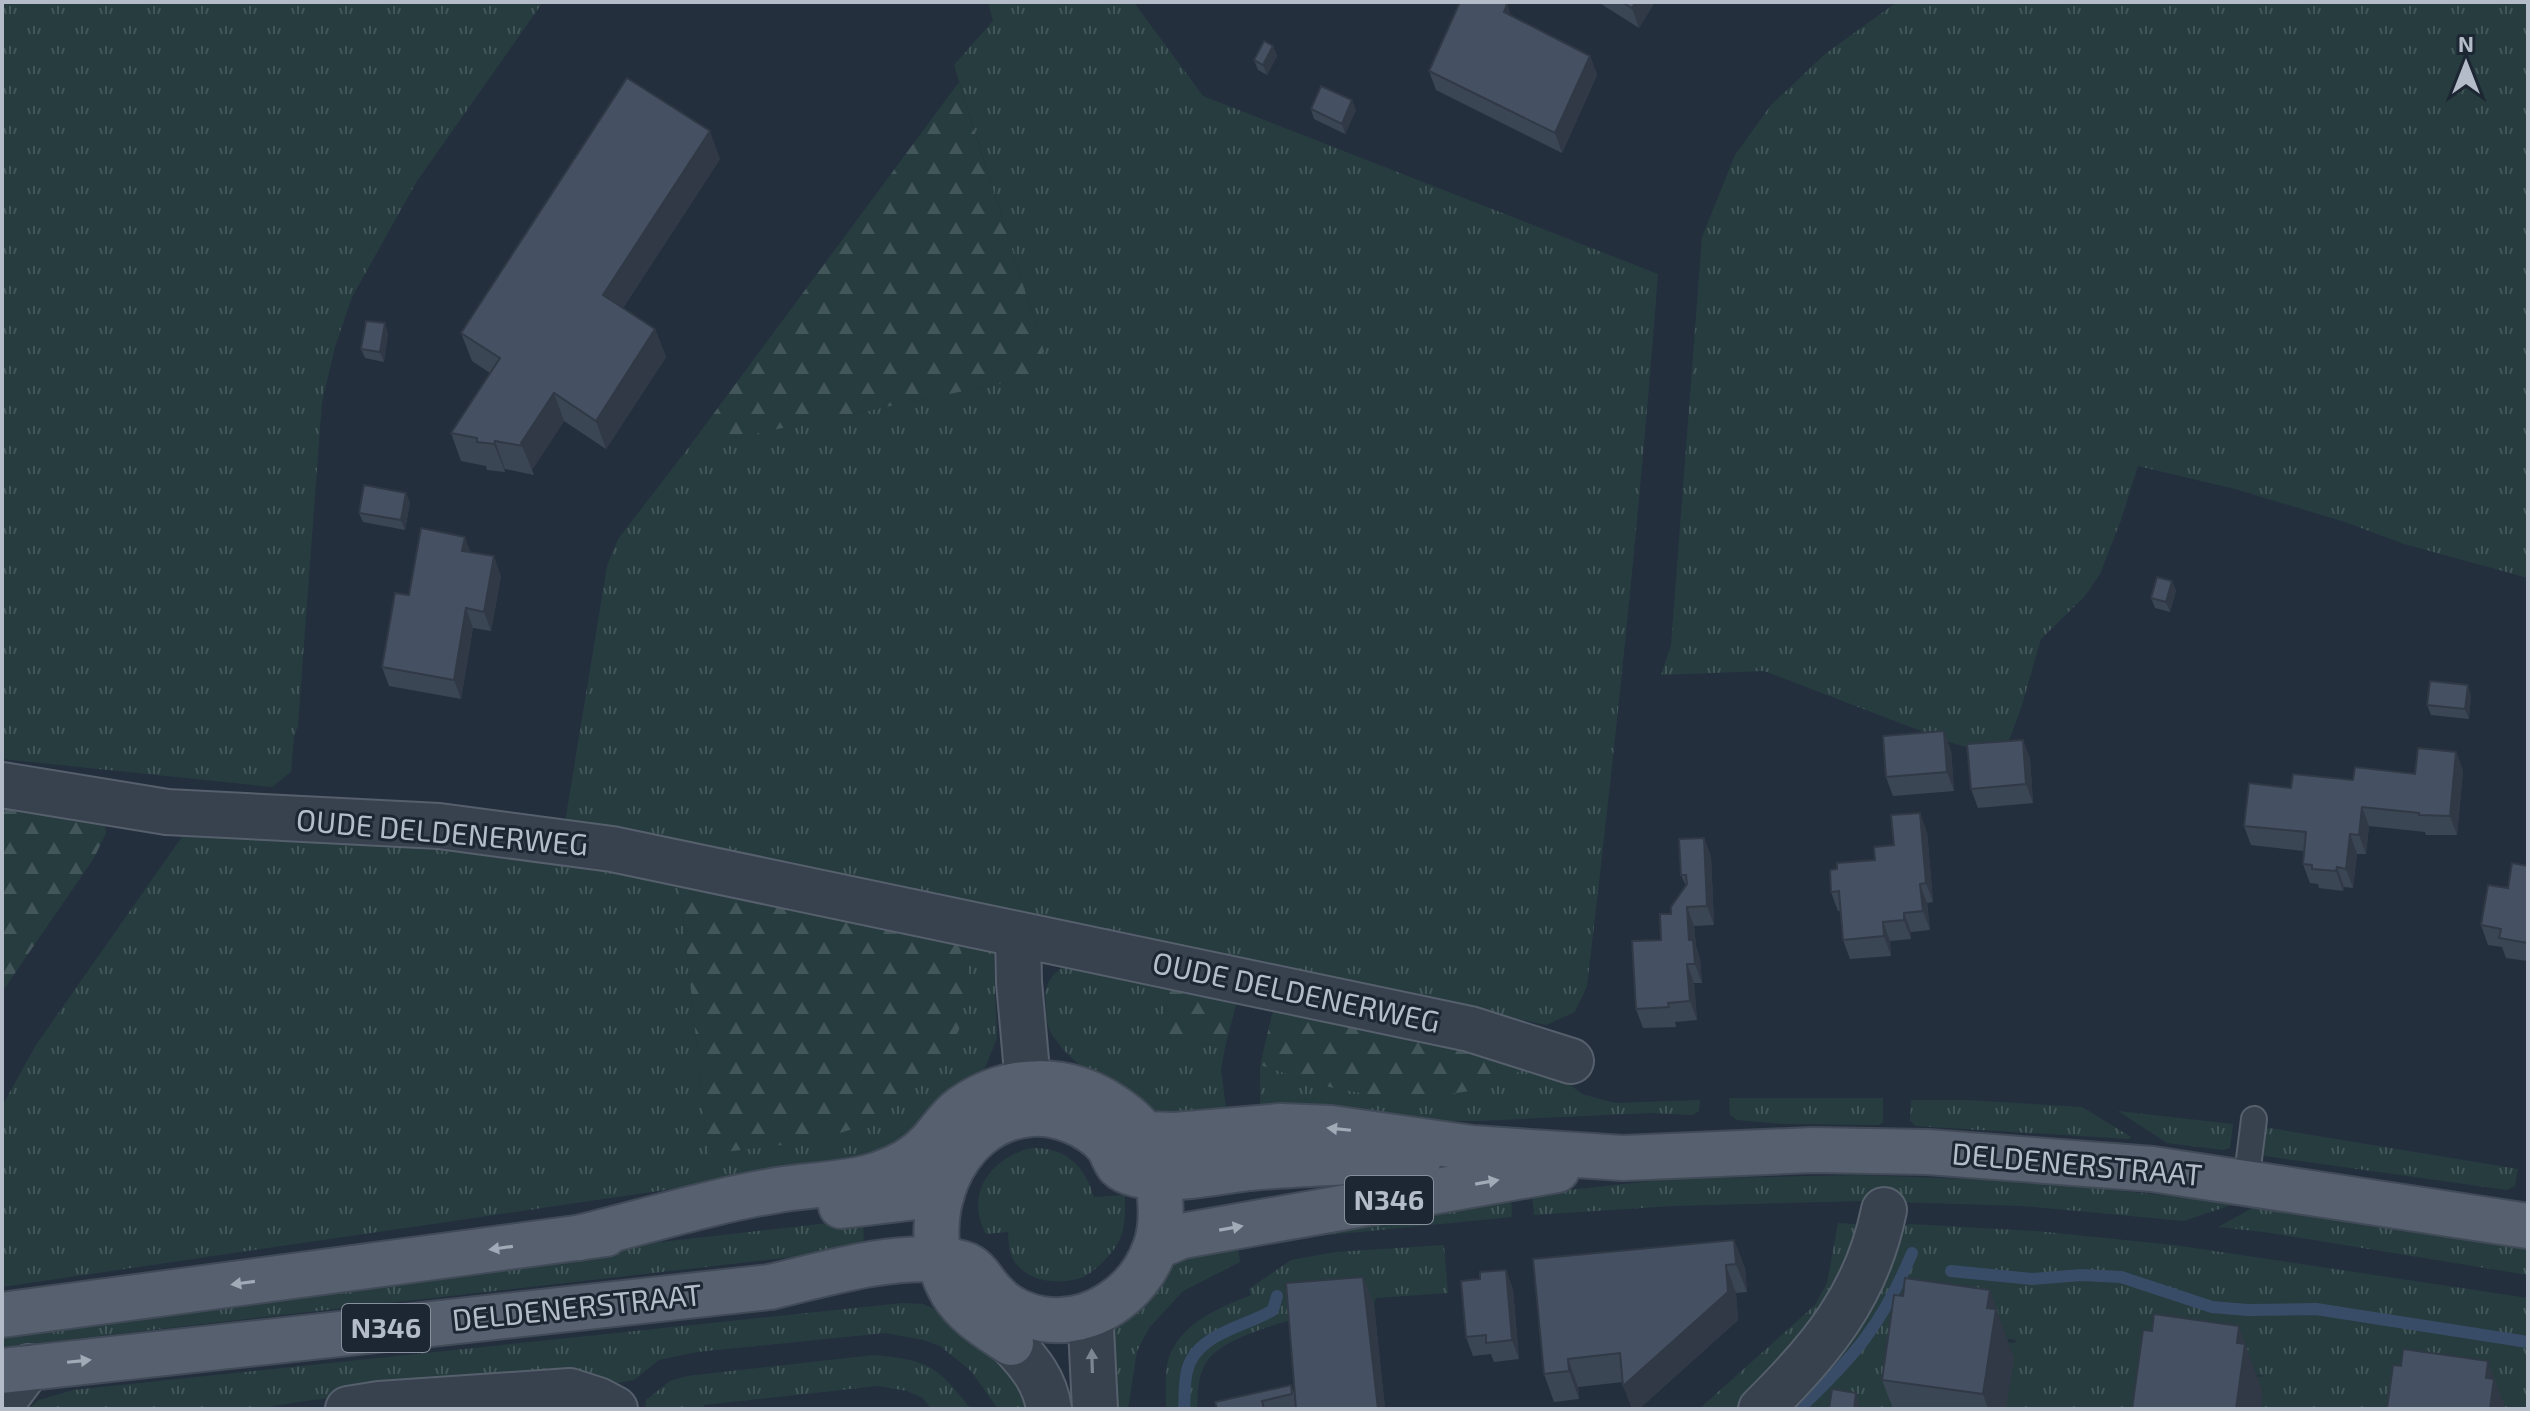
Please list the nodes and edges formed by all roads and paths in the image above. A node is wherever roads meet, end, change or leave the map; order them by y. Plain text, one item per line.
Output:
1 (2, 785) edge
2 (1018, 936) junction
3 (1571, 1061) dead end
4 (1020, 1100) junction
5 (2254, 1119) dead end
6 (1143, 1134) junction
7 (1472, 1148) junction
8 (1623, 1158) junction
9 (1157, 1178) junction
10 (2246, 1183) junction
11 (942, 1194) junction
12 (1884, 1210) dead end
13 (2528, 1226) edge
14 (578, 1238) junction
15 (1156, 1247) junction
16 (946, 1275) junction
17 (1094, 1314) junction
18 (2, 1315) edge
19 (1011, 1343) joint
20 (15, 1369) edge
21 (2, 1403) edge
22 (348, 1409) edge
23 (615, 1409) edge
24 (1049, 1409) edge
25 (1095, 1409) edge
26 (1761, 1409) edge

1 - 2 street, OUDE DELDENERWEG
2 - 3 street, OUDE DELDENERWEG
2 - 4 street
4 - 6 main road, N346
4 - 9 main road, N346
4 - 11 main road, N346
4 - 14 main road, N346
5 - 10 lane
7 -> 6 main road, DELDENERSTRAAT / N346
6 - 9 main road, N346
7 - 8 main road, DELDENERSTRAAT / N346
7 - 9 main road, DELDENERSTRAAT / N346
8 - 10 main road, DELDENERSTRAAT
15 -> 8 main road, DELDENERSTRAAT / N346
9 - 15 main road, N346
10 - 13 main road, DELDENERSTRAAT
11 - 14 main road, N346
11 - 16 main road, N346
12 - 26 street
14 -> 18 main road, N346
15 - 17 main road, N346
16 - 17 main road, N346
16 - 19 main road
20 -> 16 main road, DELDENERSTRAAT / N346
25 -> 17 street
19 - 24 street
20 - 21 street
22 - 23 street

